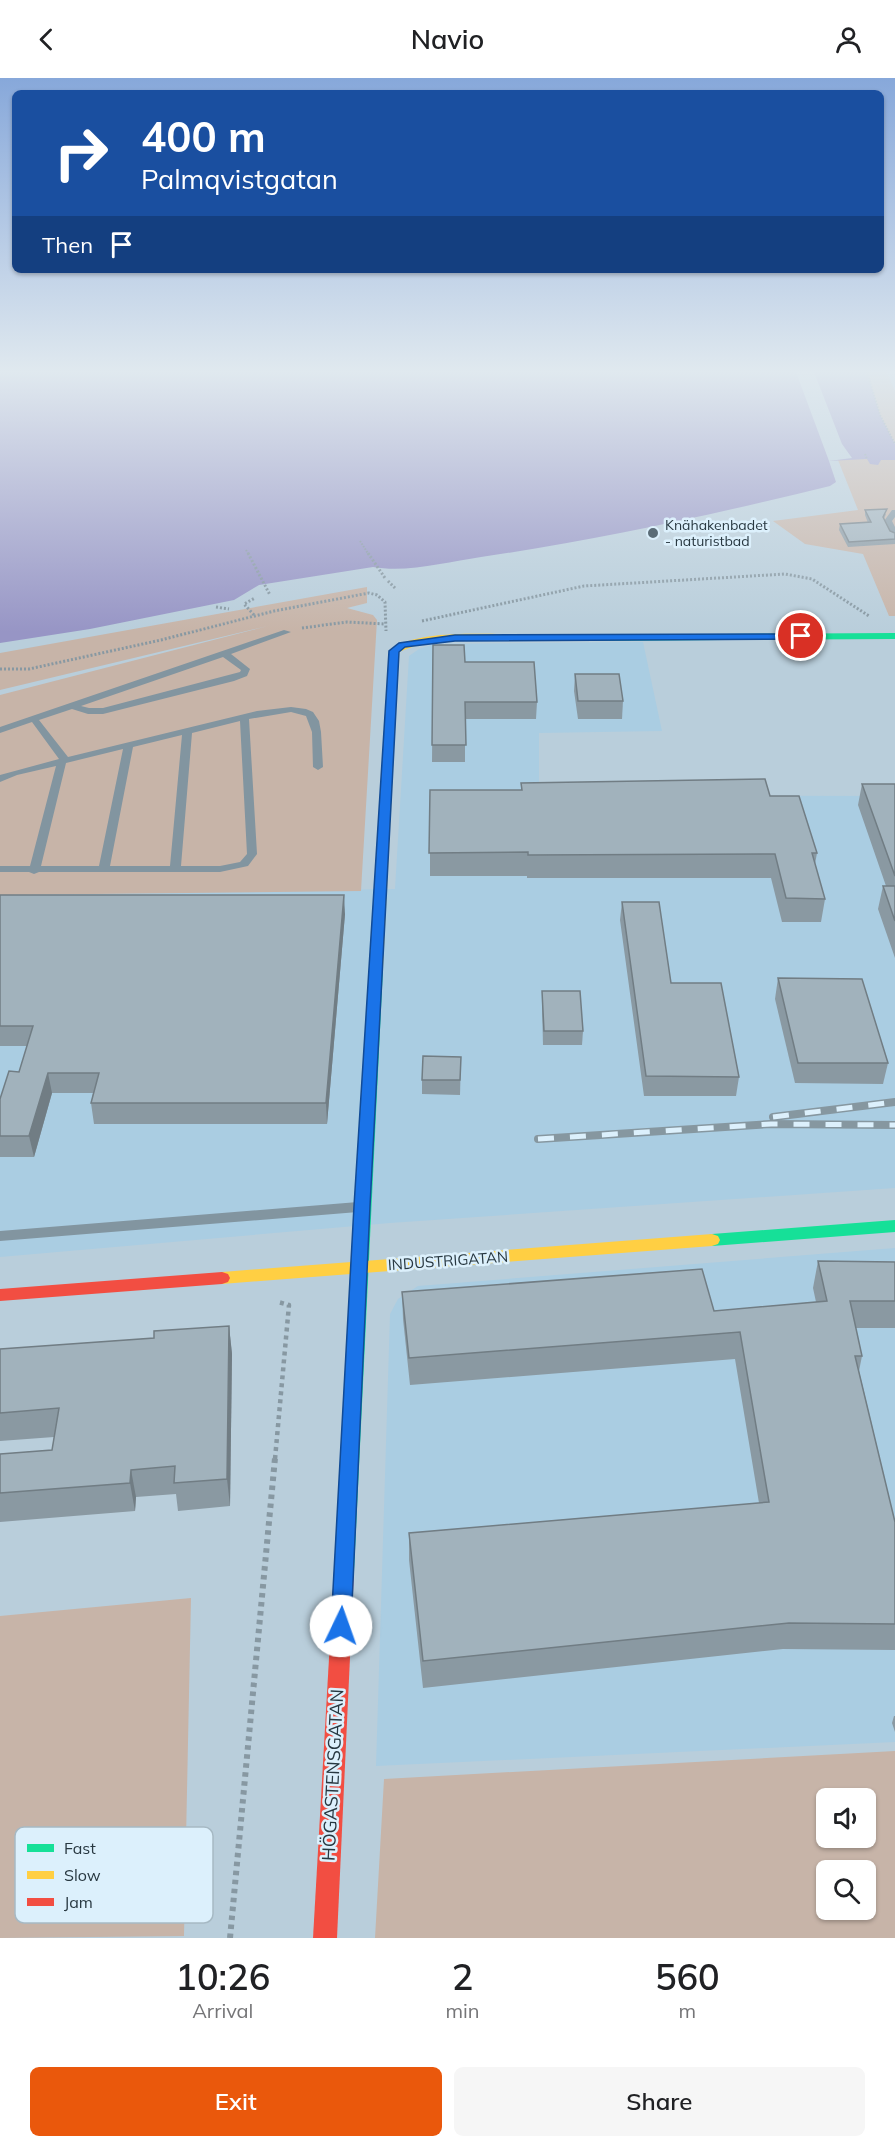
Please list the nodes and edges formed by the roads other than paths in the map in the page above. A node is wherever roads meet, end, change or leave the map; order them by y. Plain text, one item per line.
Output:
1 (895, 512) edge
2 (895, 535) edge
3 (287, 632) road end
4 (895, 636) edge
5 (224, 653) junction
6 (73, 706) junction
7 (244, 717) junction
8 (34, 719) junction
9 (0, 730) edge
10 (187, 731) junction
11 (129, 745) junction
12 (64, 760) junction
13 (318, 767) dead end
14 (0, 778) edge
15 (0, 869) edge
16 (104, 870) junction
17 (176, 870) junction
18 (34, 871) junction
19 (362, 1206) junction
20 (895, 1226) edge
21 (0, 1236) edge
22 (359, 1267) junction
23 (0, 1295) edge
24 (325, 1938) edge

1 - 2 lane
3 - 5 lane
4 - 19 street, HÖGASTENSGATAN
5 - 6 lane
5 - 6 lane
6 - 8 lane
7 - 10 lane
7 - 13 lane
7 - 17 lane
8 - 9 lane
8 - 12 lane
10 - 11 lane
10 - 17 lane
11 - 12 lane
11 - 16 lane
12 - 14 lane
12 - 18 lane
15 - 18 lane
16 - 17 lane
16 - 18 lane
19 - 21 lane
19 - 22 street, HÖGASTENSGATAN
20 - 22 street, INDUSTRIGATAN
22 - 23 street, INDUSTRIGATAN
22 - 24 street, HÖGASTENSGATAN

